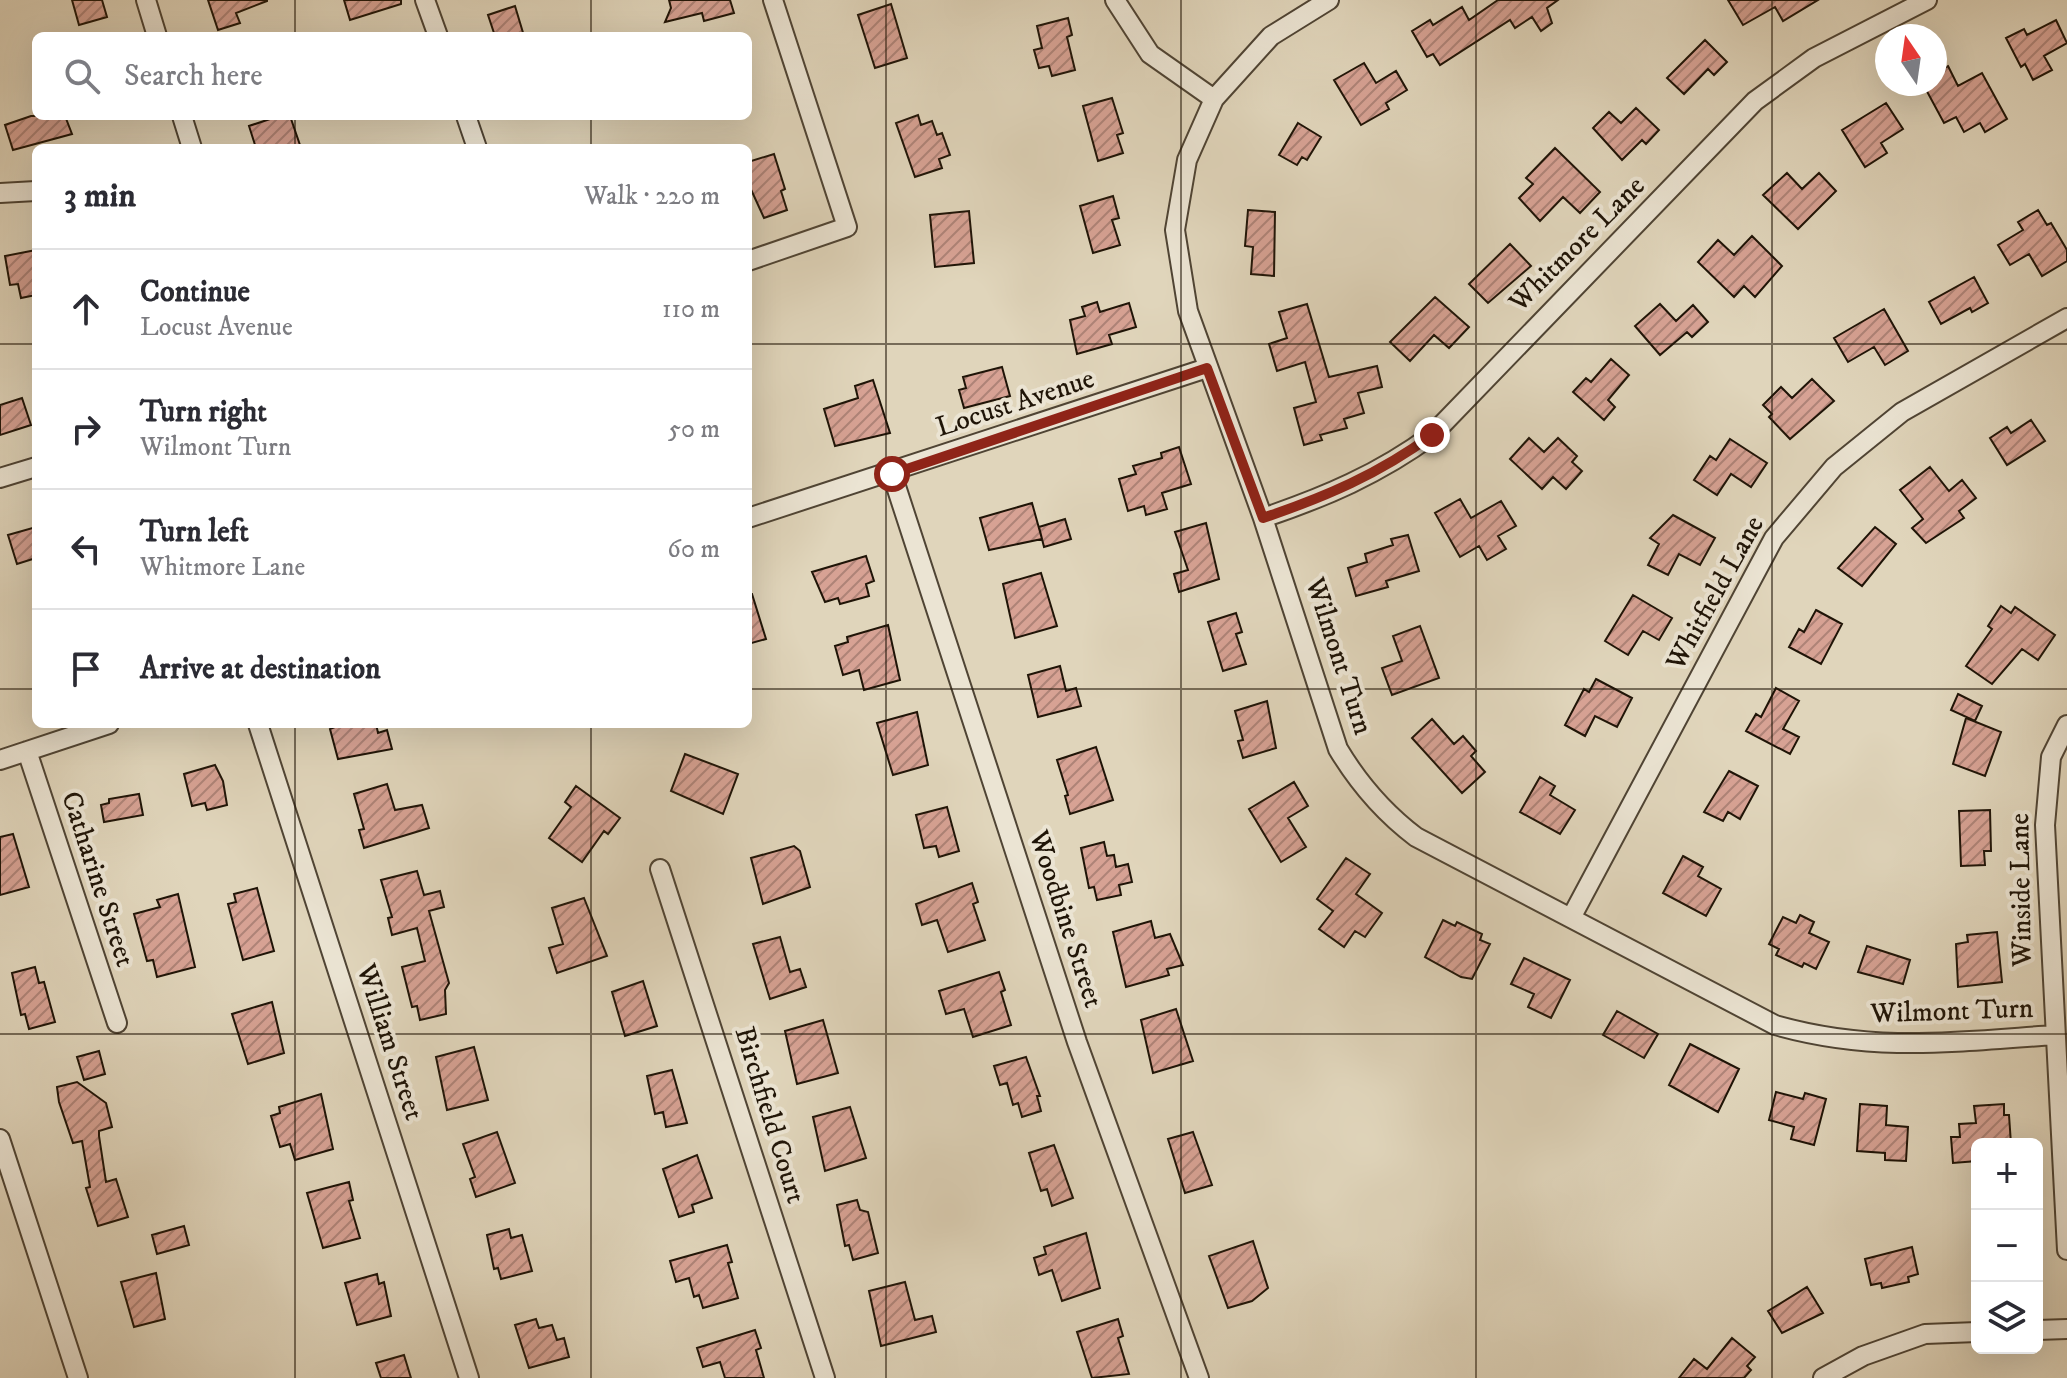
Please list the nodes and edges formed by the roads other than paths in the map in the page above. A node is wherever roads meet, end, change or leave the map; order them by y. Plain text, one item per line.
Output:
1 (146, 0) edge
2 (425, 0) edge
3 (773, 0) edge
4 (1115, 0) edge
5 (1329, 0) edge
6 (1927, 0) edge
7 (156, 32) edge
8 (437, 32) edge
9 (1214, 99) junction
10 (183, 120) edge
11 (467, 120) edge
12 (187, 144) edge
13 (476, 144) edge
14 (32, 191) edge
15 (0, 193) edge
16 (752, 260) edge
17 (2067, 318) edge
18 (1207, 368) junction
19 (32, 468) edge
20 (892, 474) junction
21 (0, 478) edge
22 (752, 517) edge
23 (1263, 518) junction
24 (2067, 725) edge
25 (97, 728) edge
26 (259, 728) edge
27 (27, 751) junction
28 (0, 760) edge
29 (660, 869) dead end
30 (1572, 916) junction
31 (117, 1023) dead end
32 (2054, 1035) junction
33 (0, 1139) edge
34 (2067, 1250) edge
35 (2067, 1329) edge
36 (2043, 1330) edge
37 (1971, 1332) edge
38 (78, 1378) edge
39 (469, 1378) edge
40 (825, 1378) edge
41 (1199, 1378) edge
42 (1823, 1378) edge

1 - 7 street
2 - 8 street
3 - 16 street
4 - 9 street
5 - 9 street, Wilmont Turn
6 - 23 street, Whitmore Lane
9 - 18 street, Wilmont Turn
10 - 12 street
11 - 13 street
14 - 15 street
17 - 30 street, Whitfield Lane
18 - 20 street, Locust Avenue
18 - 23 street, Wilmont Turn
19 - 21 street
20 - 22 street, Locust Avenue
20 - 41 street, Woodbine Street
23 - 30 street, Wilmont Turn
24 - 32 street, Winside Lane
25 - 27 street
26 - 39 street, William Street
27 - 28 street
27 - 31 street, Catharine Street
29 - 40 street, Birchfield Court
30 - 32 street, Wilmont Turn
32 - 34 street, Winside Lane
33 - 38 street
35 - 36 street
37 - 42 street

